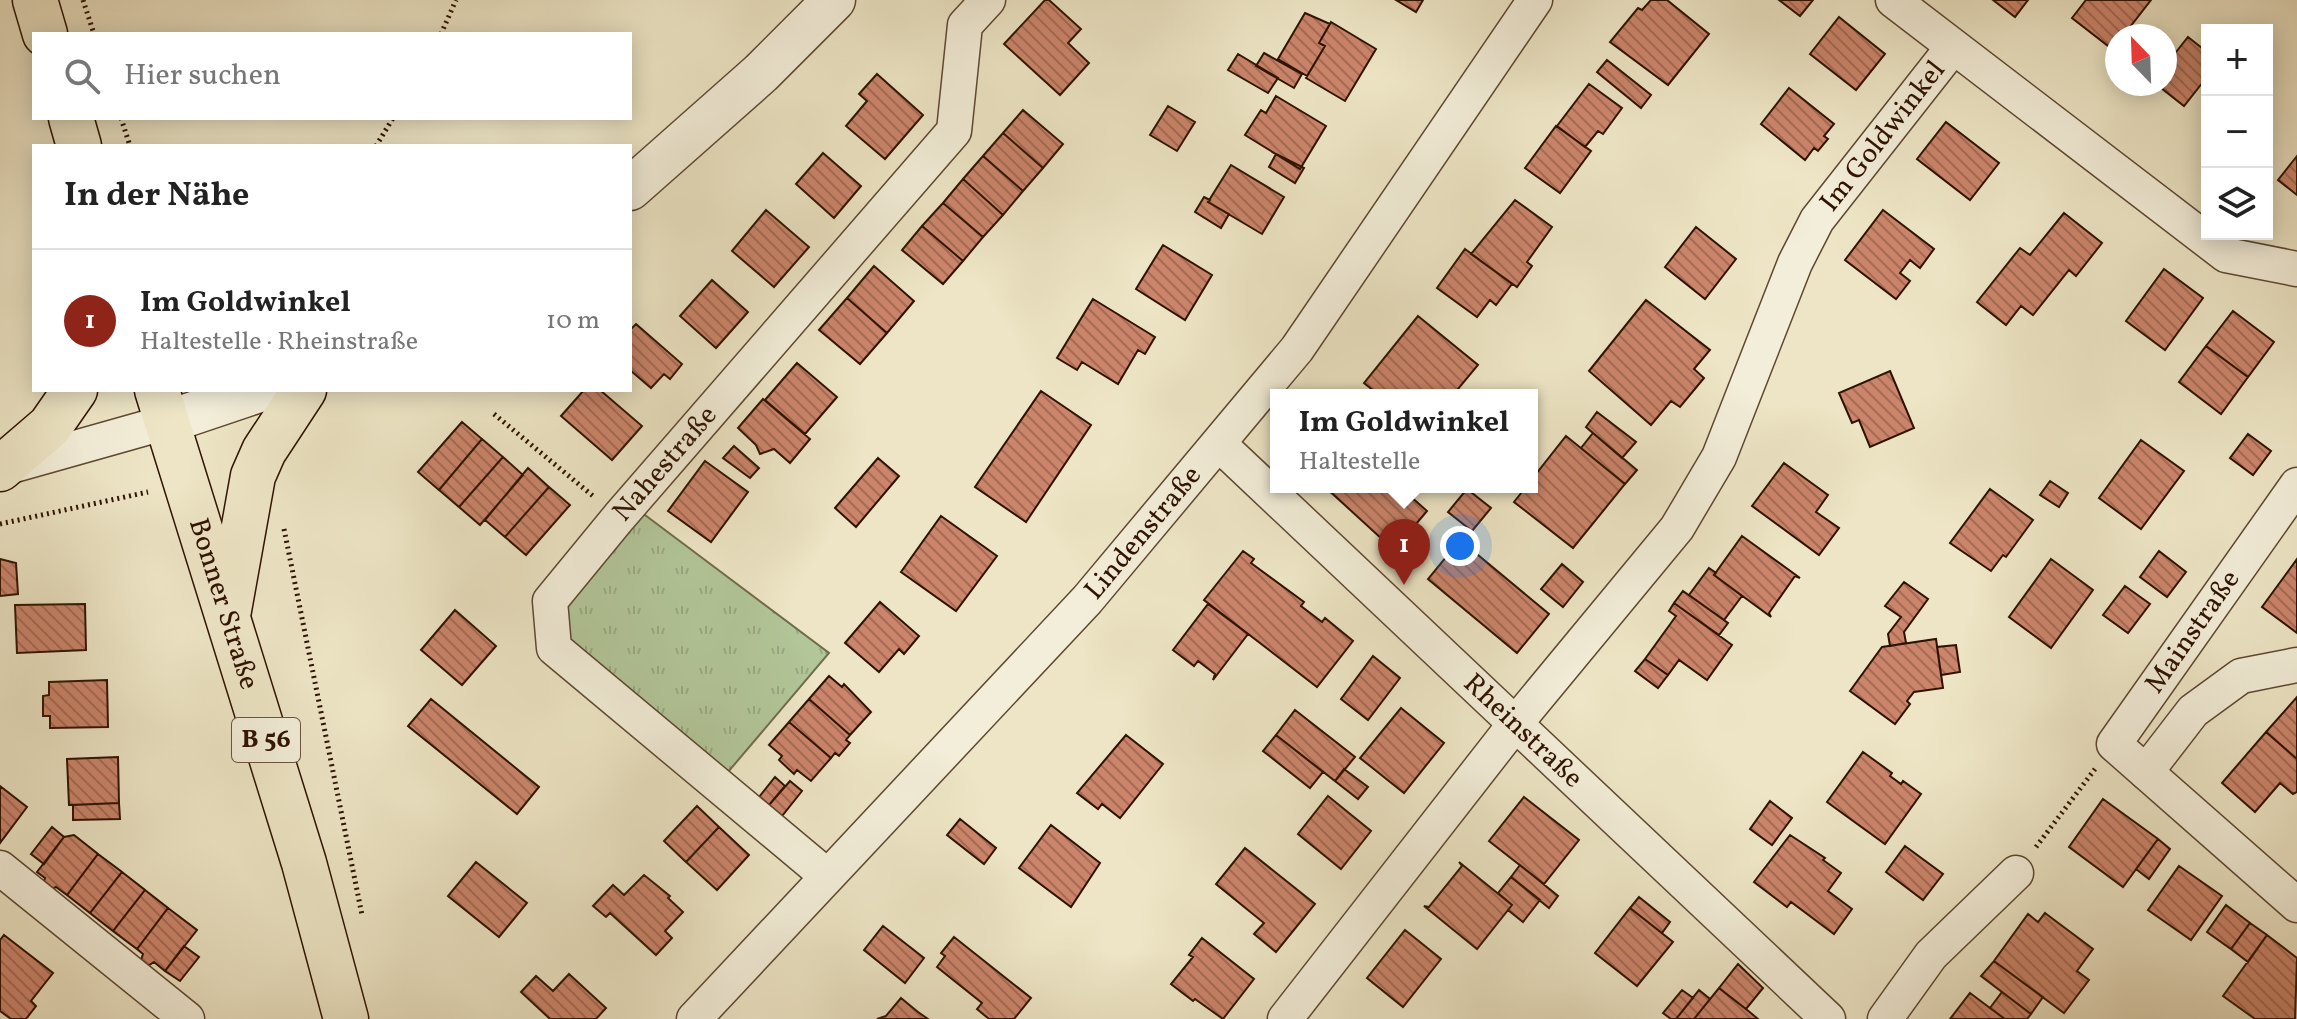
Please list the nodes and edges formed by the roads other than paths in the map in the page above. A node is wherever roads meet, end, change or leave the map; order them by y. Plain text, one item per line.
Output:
1 (35, 0) edge
2 (834, 0) edge
3 (988, 0) edge
4 (1535, 0) edge
5 (1893, 0) edge
6 (44, 32) edge
7 (1953, 47) junction
8 (72, 120) edge
9 (78, 144) edge
10 (632, 187) edge
11 (2297, 269) edge
12 (74, 392) edge
13 (250, 392) edge
14 (303, 392) edge
15 (162, 406) edge
16 (1219, 444) junction
17 (0, 469) edge
18 (2297, 485) edge
19 (1270, 492) edge
20 (1271, 493) edge
21 (228, 616) junction
22 (2297, 665) edge
23 (1515, 724) junction
24 (2146, 772) junction
25 (304, 863) junction
26 (0, 868) edge
27 (2016, 873) road end
28 (827, 876) junction
29 (2297, 905) edge
30 (187, 1019) edge
31 (324, 1019) edge
32 (346, 1019) edge
33 (694, 1019) edge
34 (1285, 1019) edge
35 (1828, 1019) edge
36 (1885, 1019) edge

1 - 6 main road
2 - 10 street
3 - 28 street, Nahestraße
4 - 16 street, Lindenstraße
5 - 7 street
7 - 11 street
7 - 23 street, Im Goldwinkel
8 - 9 main road
12 - 17 main road
13 - 15 street
14 - 21 main road
15 - 17 street
15 - 21 main road, Bonner Straße / B 56
16 - 19 street, Rheinstraße
16 - 28 street, Lindenstraße
18 - 24 street, Mainstraße
20 - 23 street, Rheinstraße
21 - 25 main road, Bonner Straße / B 56
22 - 24 street, Mainstraße
23 - 34 street, Im Goldwinkel
23 - 35 street, Rheinstraße
24 - 29 street
25 - 31 main road, Bonner Straße / B 56
25 - 32 main road, Bonner Straße / B 56
26 - 30 street
27 - 36 street
28 - 33 street, Lindenstraße

